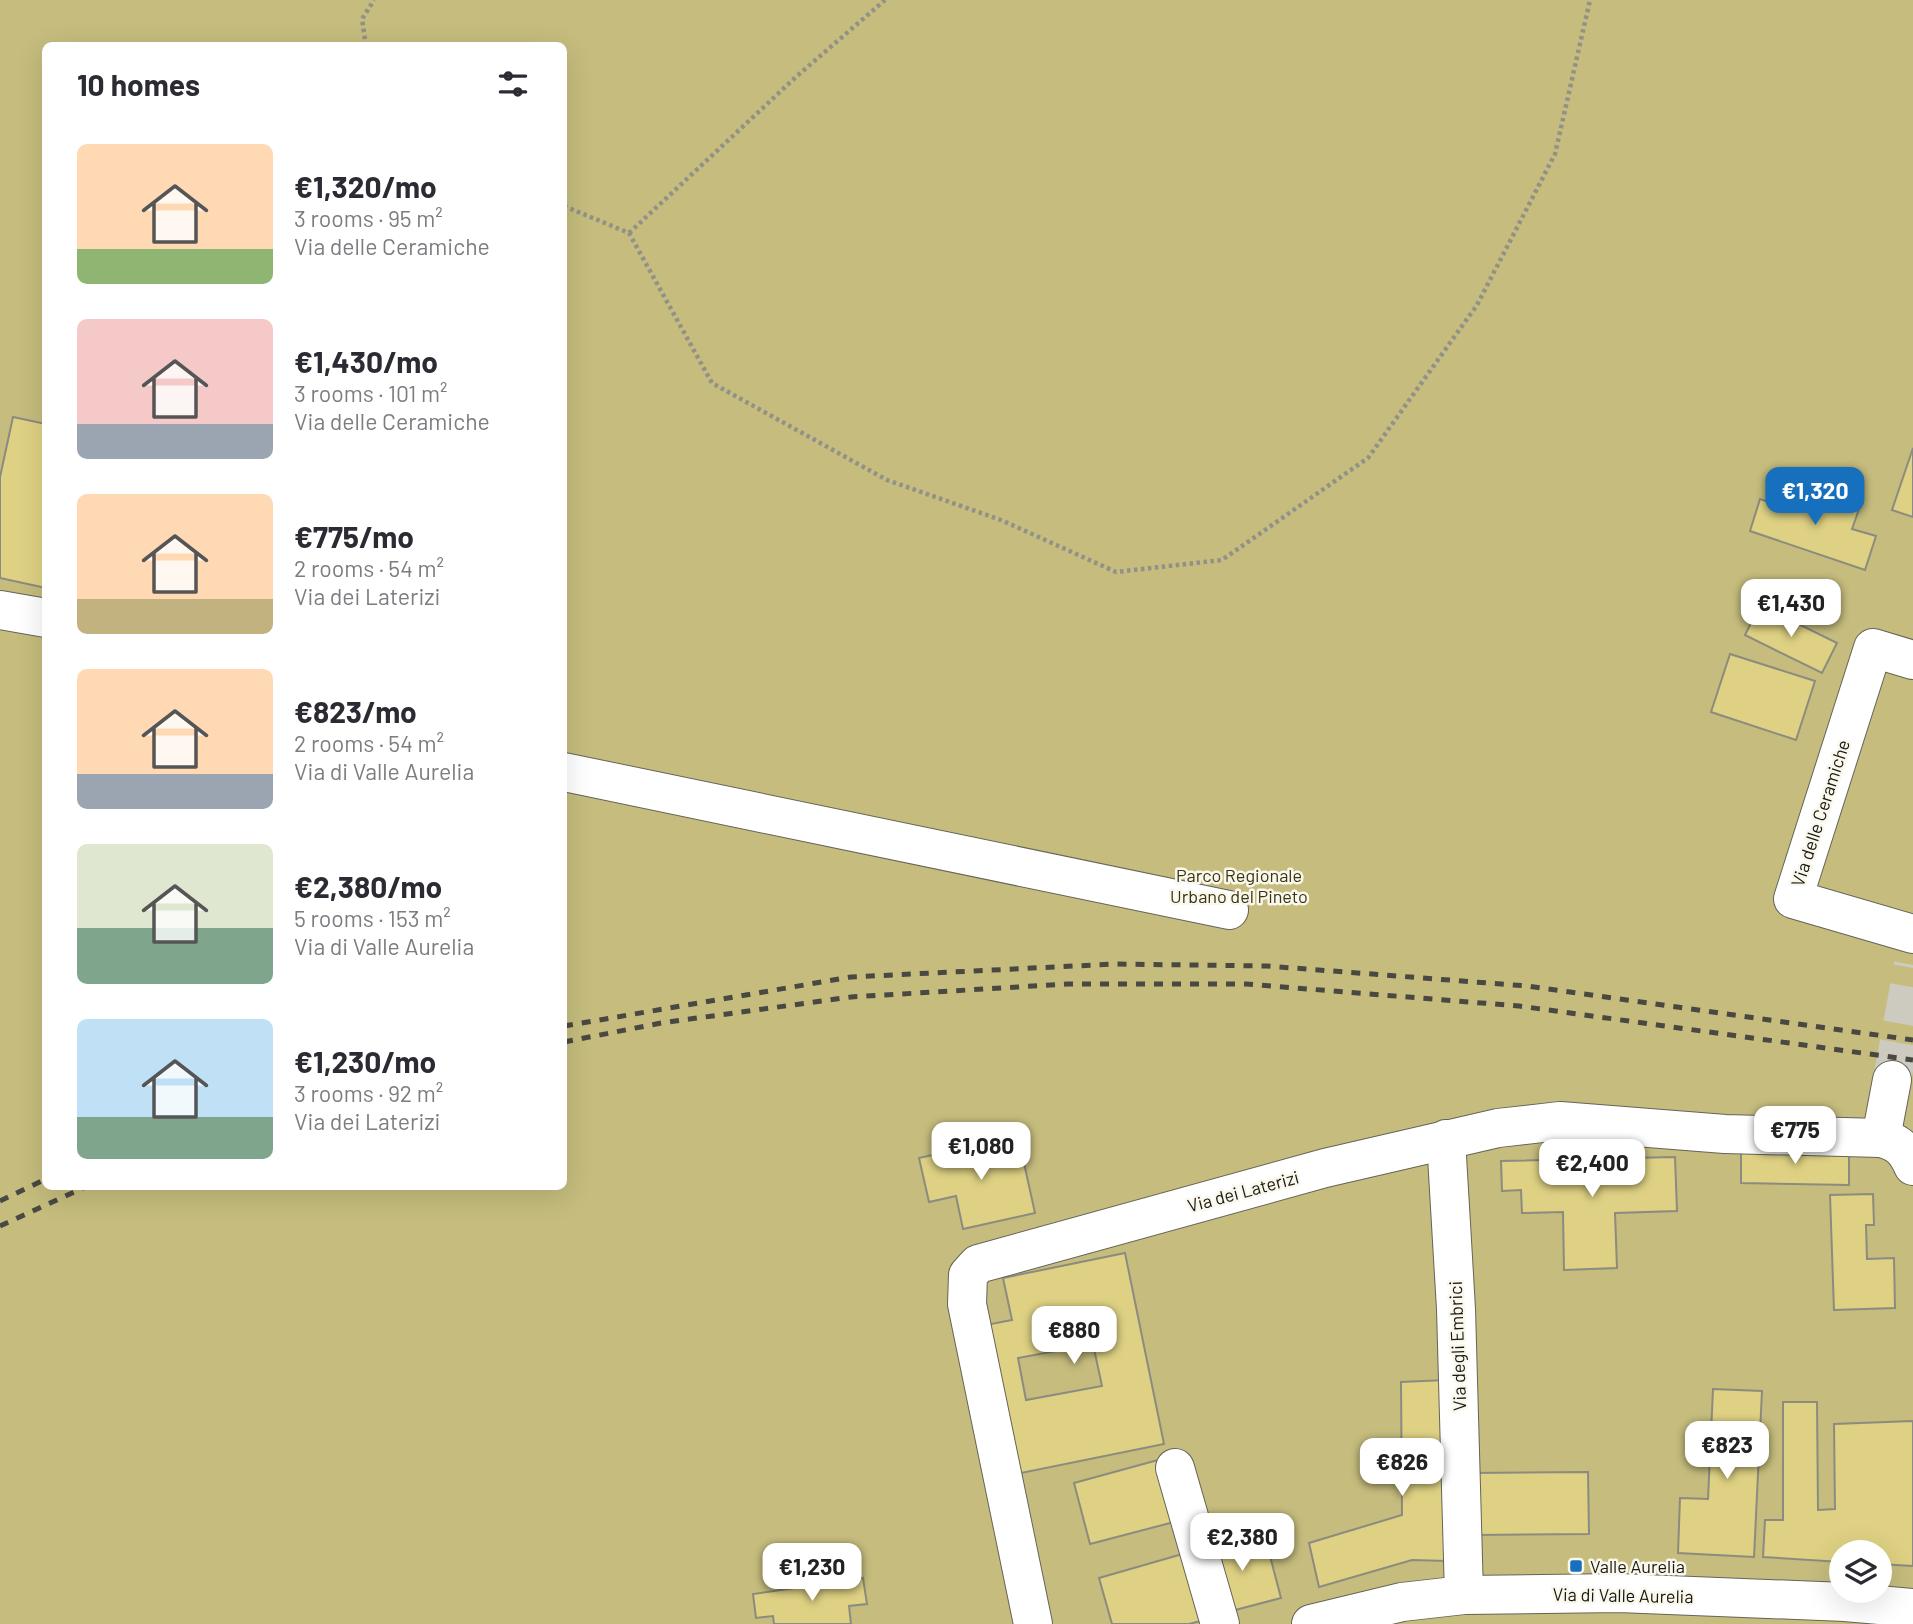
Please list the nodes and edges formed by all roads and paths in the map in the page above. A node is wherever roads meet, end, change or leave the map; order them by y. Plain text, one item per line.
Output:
1 (374, 0) edge
2 (885, 0) edge
3 (1590, 0) edge
4 (365, 42) edge
5 (567, 207) edge
6 (629, 233) junction
7 (0, 610) edge
8 (42, 617) edge
9 (1913, 660) edge
10 (567, 773) edge
11 (1229, 910) dead end
12 (1913, 934) edge
13 (1892, 1080) tunnel mouth
14 (1881, 1138) junction
15 (1446, 1139) junction
16 (1913, 1166) edge
17 (1175, 1468) dead end
18 (1464, 1595) junction
19 (1913, 1608) edge
20 (1620, 1609) edge
21 (1327, 1622) edge
22 (1032, 1624) edge
23 (1220, 1624) edge

1 - 4 path
2 - 6 path
3 - 6 path
5 - 6 path
7 - 8 street
9 - 12 street, Via delle Ceramiche
10 - 11 street
13 - 14 street
14 - 15 street, Via dei Laterizi
14 - 16 street
15 - 18 street, Via degli Embrici
15 - 22 street, Via dei Laterizi
17 - 23 street
18 - 20 street, Via di Valle Aurelia
18 - 21 street, Via di Valle Aurelia
19 - 20 street, Via di Valle Aurelia

